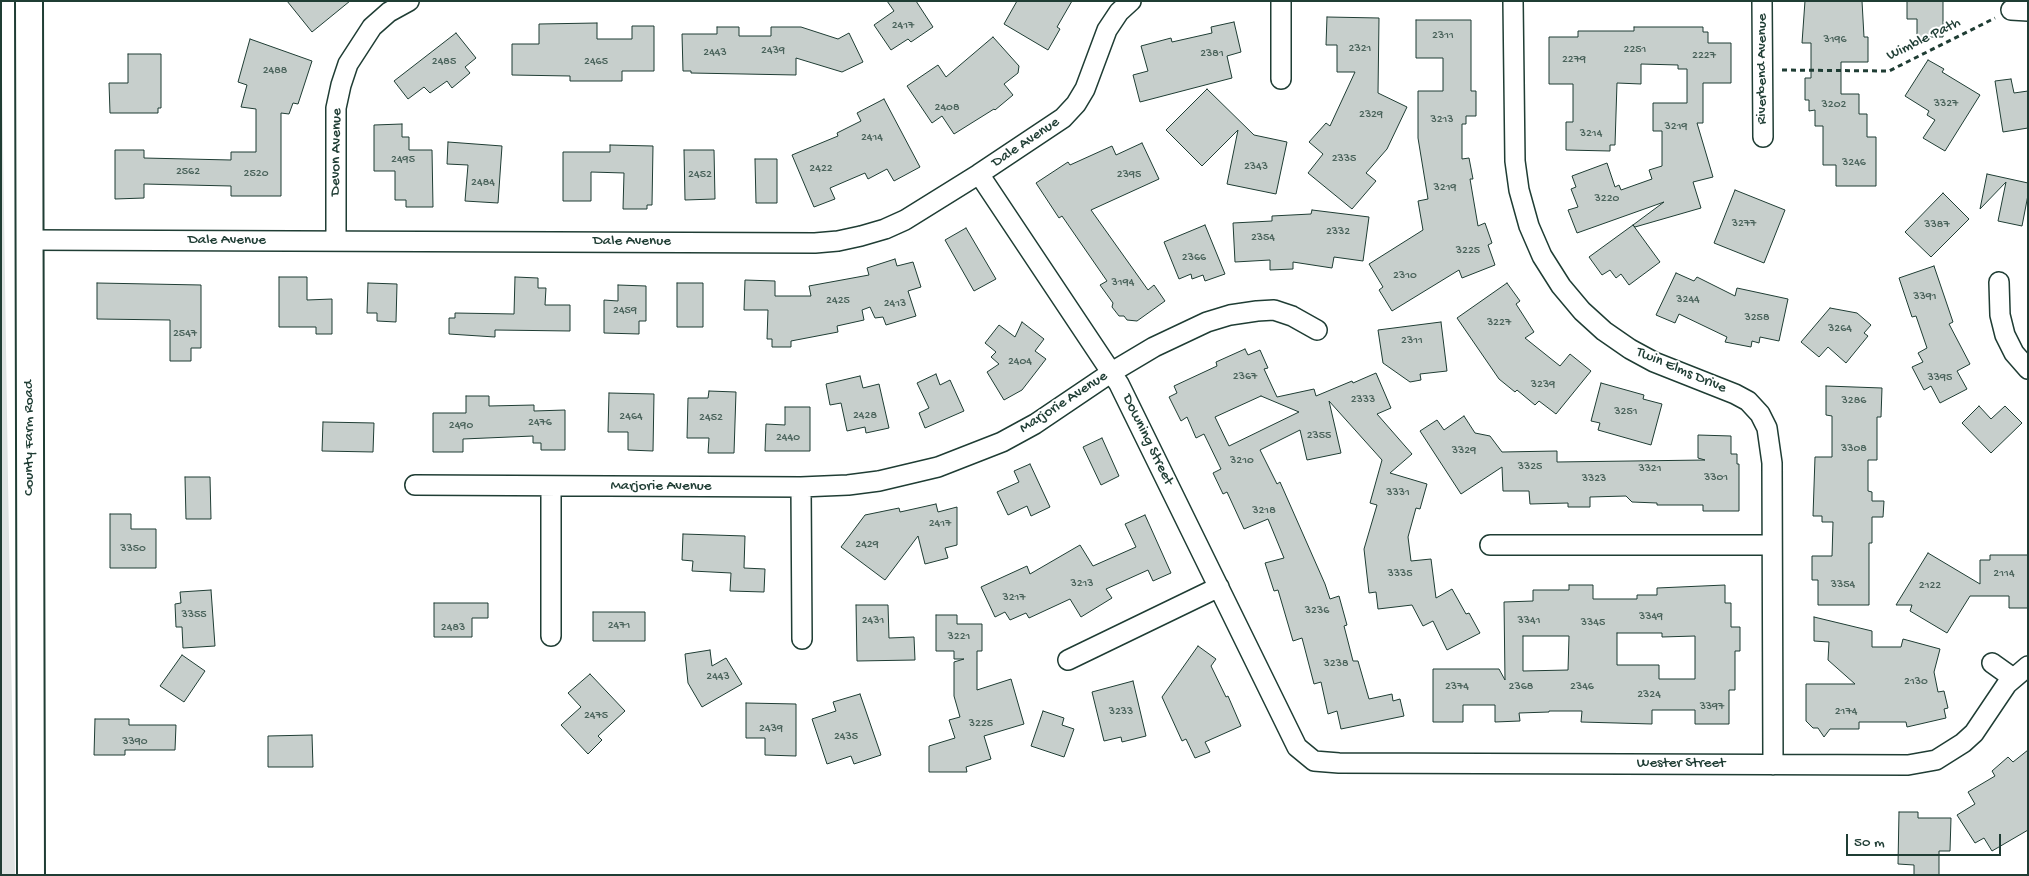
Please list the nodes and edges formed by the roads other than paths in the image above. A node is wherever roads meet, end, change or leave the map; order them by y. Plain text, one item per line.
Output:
1 (29, 1) edge
2 (409, 1) edge
3 (1131, 1) edge
4 (1281, 1) edge
5 (1513, 1) edge
6 (1762, 1) edge
7 (1281, 79) dead end
8 (1763, 136) dead end
9 (979, 174) junction
10 (30, 240) junction
11 (336, 241) junction
12 (1999, 282) dead end
13 (1317, 330) dead end
14 (2028, 369) edge
15 (1112, 372) junction
16 (415, 485) dead end
17 (551, 487) junction
18 (801, 487) junction
19 (1490, 545) dead end
20 (1772, 545) junction
21 (1219, 587) junction
22 (551, 636) dead end
23 (802, 639) dead end
24 (1068, 660) dead end
25 (1992, 663) dead end
26 (2028, 666) edge
27 (2013, 678) junction
28 (1297, 747) joint
29 (1773, 764) junction
30 (30, 875) edge

1 - 10 street, County Farm Road
2 - 11 street, Devon Avenue
3 - 9 street, Dale Avenue
4 - 7 street
5 - 20 street, Twin Elms Drive
6 - 8 street, Riverbend Avenue
9 - 11 street, Dale Avenue
9 - 15 street, Downing Street
10 - 11 street, Dale Avenue
10 - 30 street, County Farm Road
12 - 14 street
13 - 15 street, Marjorie Avenue
15 - 18 street, Marjorie Avenue
15 - 21 street, Downing Street
16 - 17 street, Marjorie Avenue
17 - 18 street, Marjorie Avenue
17 - 22 street
18 - 23 street
19 - 20 street
20 - 29 street, Twin Elms Drive
21 - 24 street
21 - 28 street, Downing Street
25 - 27 street
26 - 27 street, Wester Street
27 - 29 street, Wester Street
28 - 29 street, Wester Street

